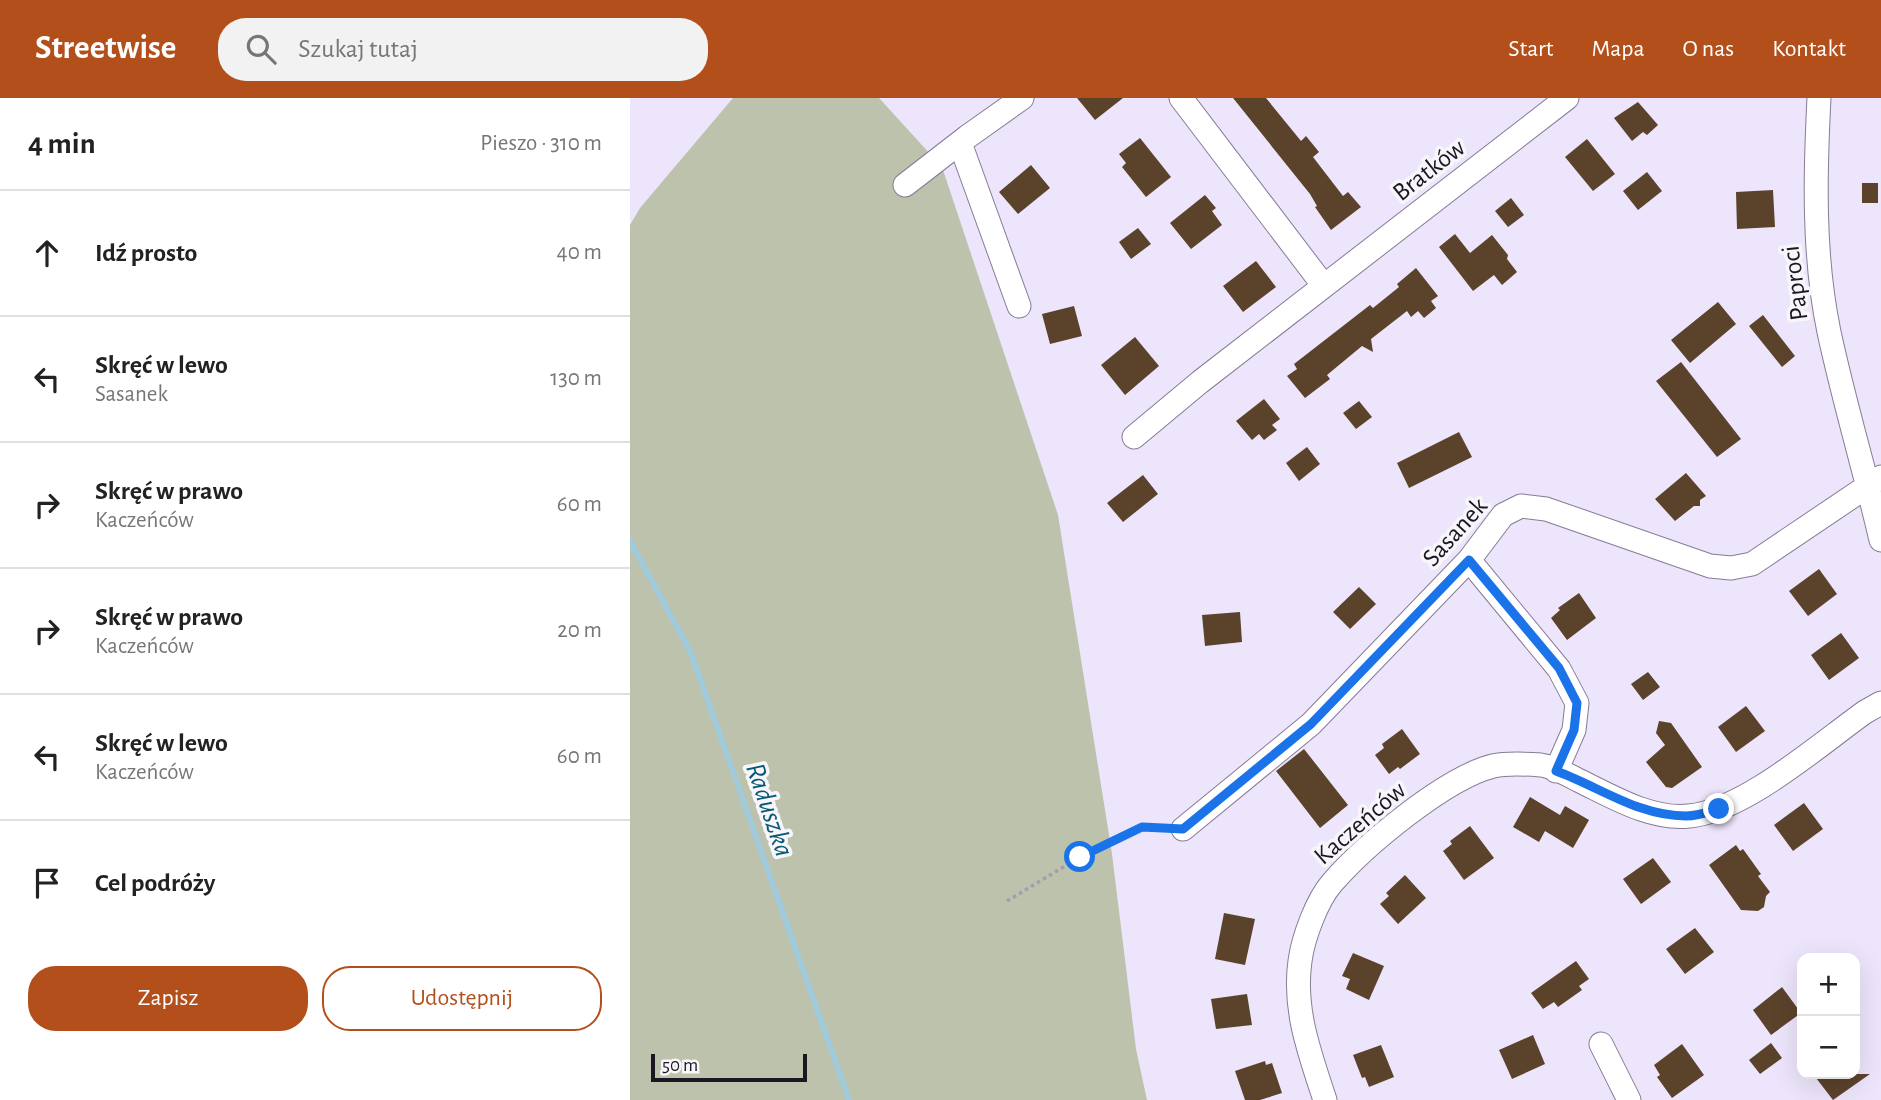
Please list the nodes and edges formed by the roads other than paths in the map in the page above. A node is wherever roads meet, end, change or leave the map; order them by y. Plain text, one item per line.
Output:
1 (1022, 98) edge
2 (1181, 98) edge
3 (1567, 98) edge
4 (1819, 98) edge
5 (960, 143) junction
6 (905, 186) dead end
7 (1324, 286) junction
8 (1019, 306) dead end
9 (1134, 437) dead end
10 (1875, 481) edge
11 (1881, 540) edge
12 (1469, 560) junction
13 (1881, 703) edge
14 (1556, 771) junction
15 (1183, 829) road end
16 (1601, 1044) dead end
17 (1325, 1100) edge
18 (1629, 1100) edge

1 - 5 street
2 - 7 street
3 - 7 street, Bratków
4 - 10 street, Paproci
5 - 6 street
5 - 8 street
7 - 9 street, Bratków
10 - 11 street, Paproci
10 - 12 street, Sasanek
12 - 14 street
12 - 15 street, Sasanek
13 - 14 street, Kaczeńców
14 - 17 street, Kaczeńców
16 - 18 street

